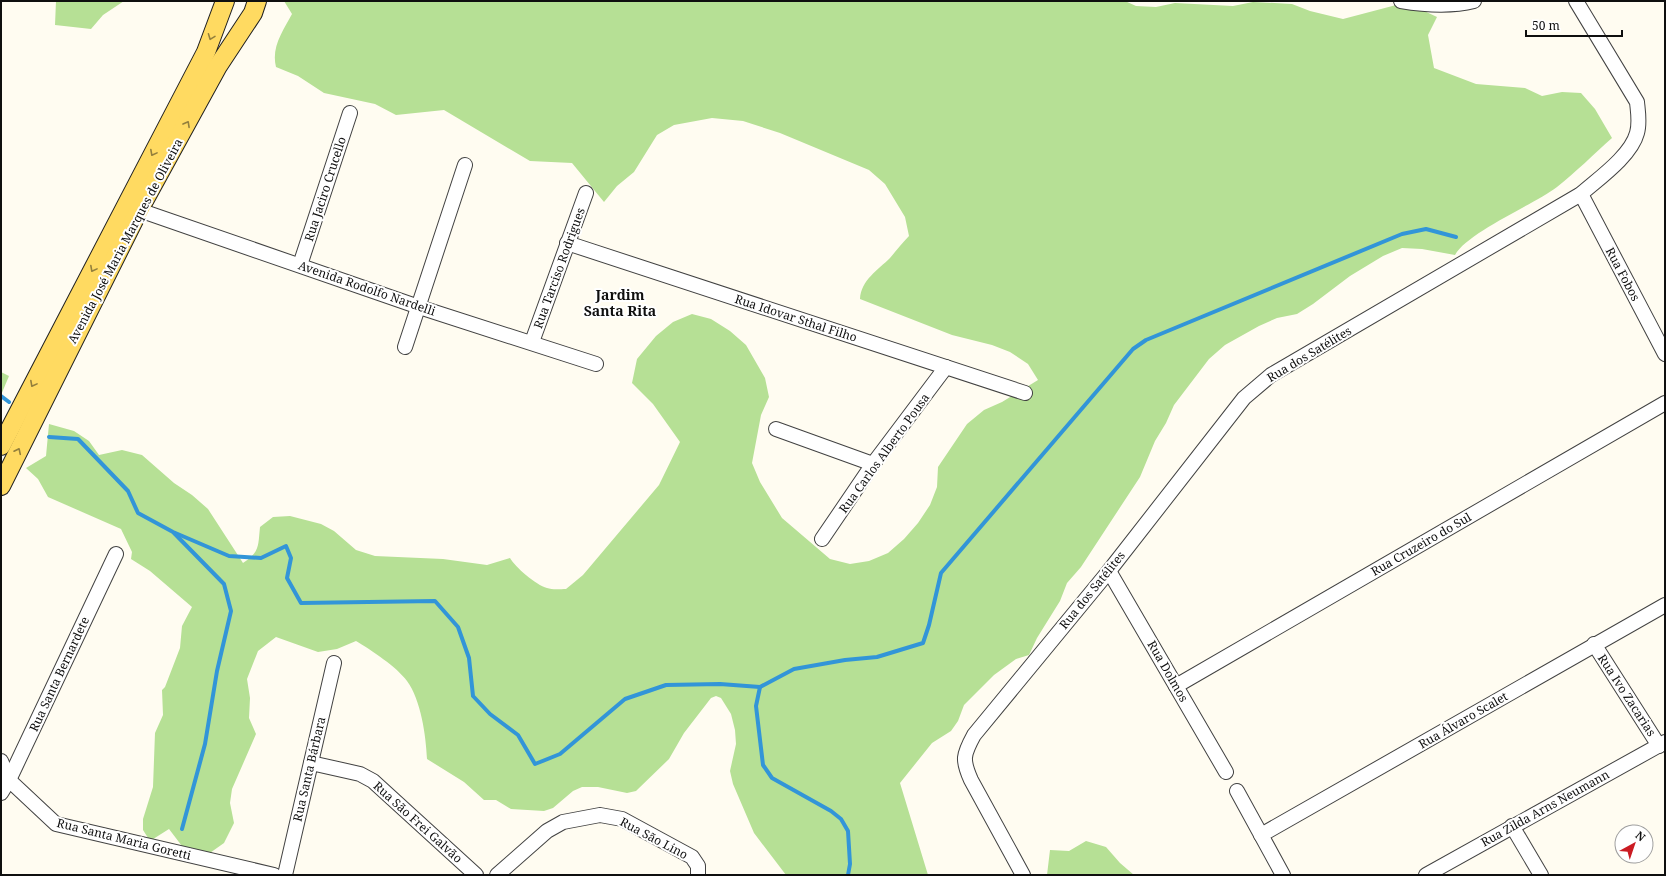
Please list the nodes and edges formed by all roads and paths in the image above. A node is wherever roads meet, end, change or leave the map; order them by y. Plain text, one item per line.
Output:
1 (225, 1) edge
2 (235, 1) edge
3 (257, 1) edge
4 (1401, 1) edge
5 (1474, 1) edge
6 (1576, 1) edge
7 (243, 29) junction
8 (350, 113) dead end
9 (465, 165) dead end
10 (586, 193) dead end
11 (1581, 194) junction
12 (139, 210) junction
13 (567, 243) junction
14 (300, 265) junction
15 (419, 307) junction
16 (532, 342) junction
17 (405, 347) dead end
18 (1665, 354) edge
19 (596, 364) dead end
20 (946, 367) junction
21 (1025, 393) dead end
22 (1665, 402) edge
23 (776, 429) dead end
24 (1, 446) edge
25 (874, 464) junction
26 (1, 486) edge
27 (822, 539) dead end
28 (116, 554) dead end
29 (1109, 571) junction
30 (1665, 605) edge
31 (1594, 644) junction
32 (334, 663) dead end
33 (1176, 686) junction
34 (1662, 744) edge
35 (1, 761) edge
36 (311, 763) junction
37 (1226, 772) dead end
38 (9, 780) junction
39 (1237, 791) dead end
40 (1, 793) edge
41 (1512, 826) junction
42 (1261, 835) junction
43 (274, 875) edge
44 (285, 875) edge
45 (476, 875) edge
46 (497, 875) edge
47 (698, 875) edge
48 (1023, 875) edge
49 (1283, 875) edge
50 (1426, 875) edge
51 (1541, 875) edge

1 -> 24 main road, Avenida José Maria Marques de Oliveira
2 - 7 main road
3 - 7 main road, Avenida José Maria Marques de Oliveira
4 - 5 street
6 - 11 street, Rua dos Satélites
12 -> 7 main road, Avenida José Maria Marques de Oliveira
8 - 14 street, Rua Jaciro Crucello
9 - 15 street
10 - 13 street, Rua Tarciso Rodrigues
11 - 18 street, Rua Fobos
11 - 29 street, Rua dos Satélites
12 - 14 street, Avenida Rodolfo Nardelli
26 -> 12 main road, Avenida José Maria Marques de Oliveira
13 - 16 street, Rua Tarciso Rodrigues
13 - 20 street, Rua Idovar Sthal Filho
14 - 15 street, Avenida Rodolfo Nardelli
15 - 16 street, Avenida Rodolfo Nardelli
15 - 17 street
16 - 19 street, Avenida Rodolfo Nardelli
20 - 21 street, Rua Idovar Sthal Filho
20 - 25 street, Rua Carlos Alberto Pousa
22 - 33 street, Rua Cruzeiro do Sul
23 - 25 street
25 - 27 street, Rua Carlos Alberto Pousa
28 - 38 street, Rua Santa Bernardete
29 - 33 street, Rua Dolmos
29 - 48 street, Rua dos Satélites
30 - 31 street, Rua Álvaro Scalet
31 - 34 street, Rua Ivo Zacarias
31 - 42 street, Rua Álvaro Scalet
32 - 36 street, Rua Santa Bárbara
33 - 37 street, Rua Dolmos
34 - 41 street, Rua Zilda Arns Neumann
35 - 38 street, Rua Santa Maria Goretti
36 - 44 street, Rua Santa Bárbara
36 - 45 street, Rua São Frei Galvão
38 - 40 street, Rua Santa Bernardete
38 - 43 street, Rua Santa Maria Goretti
39 - 42 street
41 - 50 street, Rua Zilda Arns Neumann
41 - 51 street
42 - 49 street
46 - 47 street, Rua São Lino

